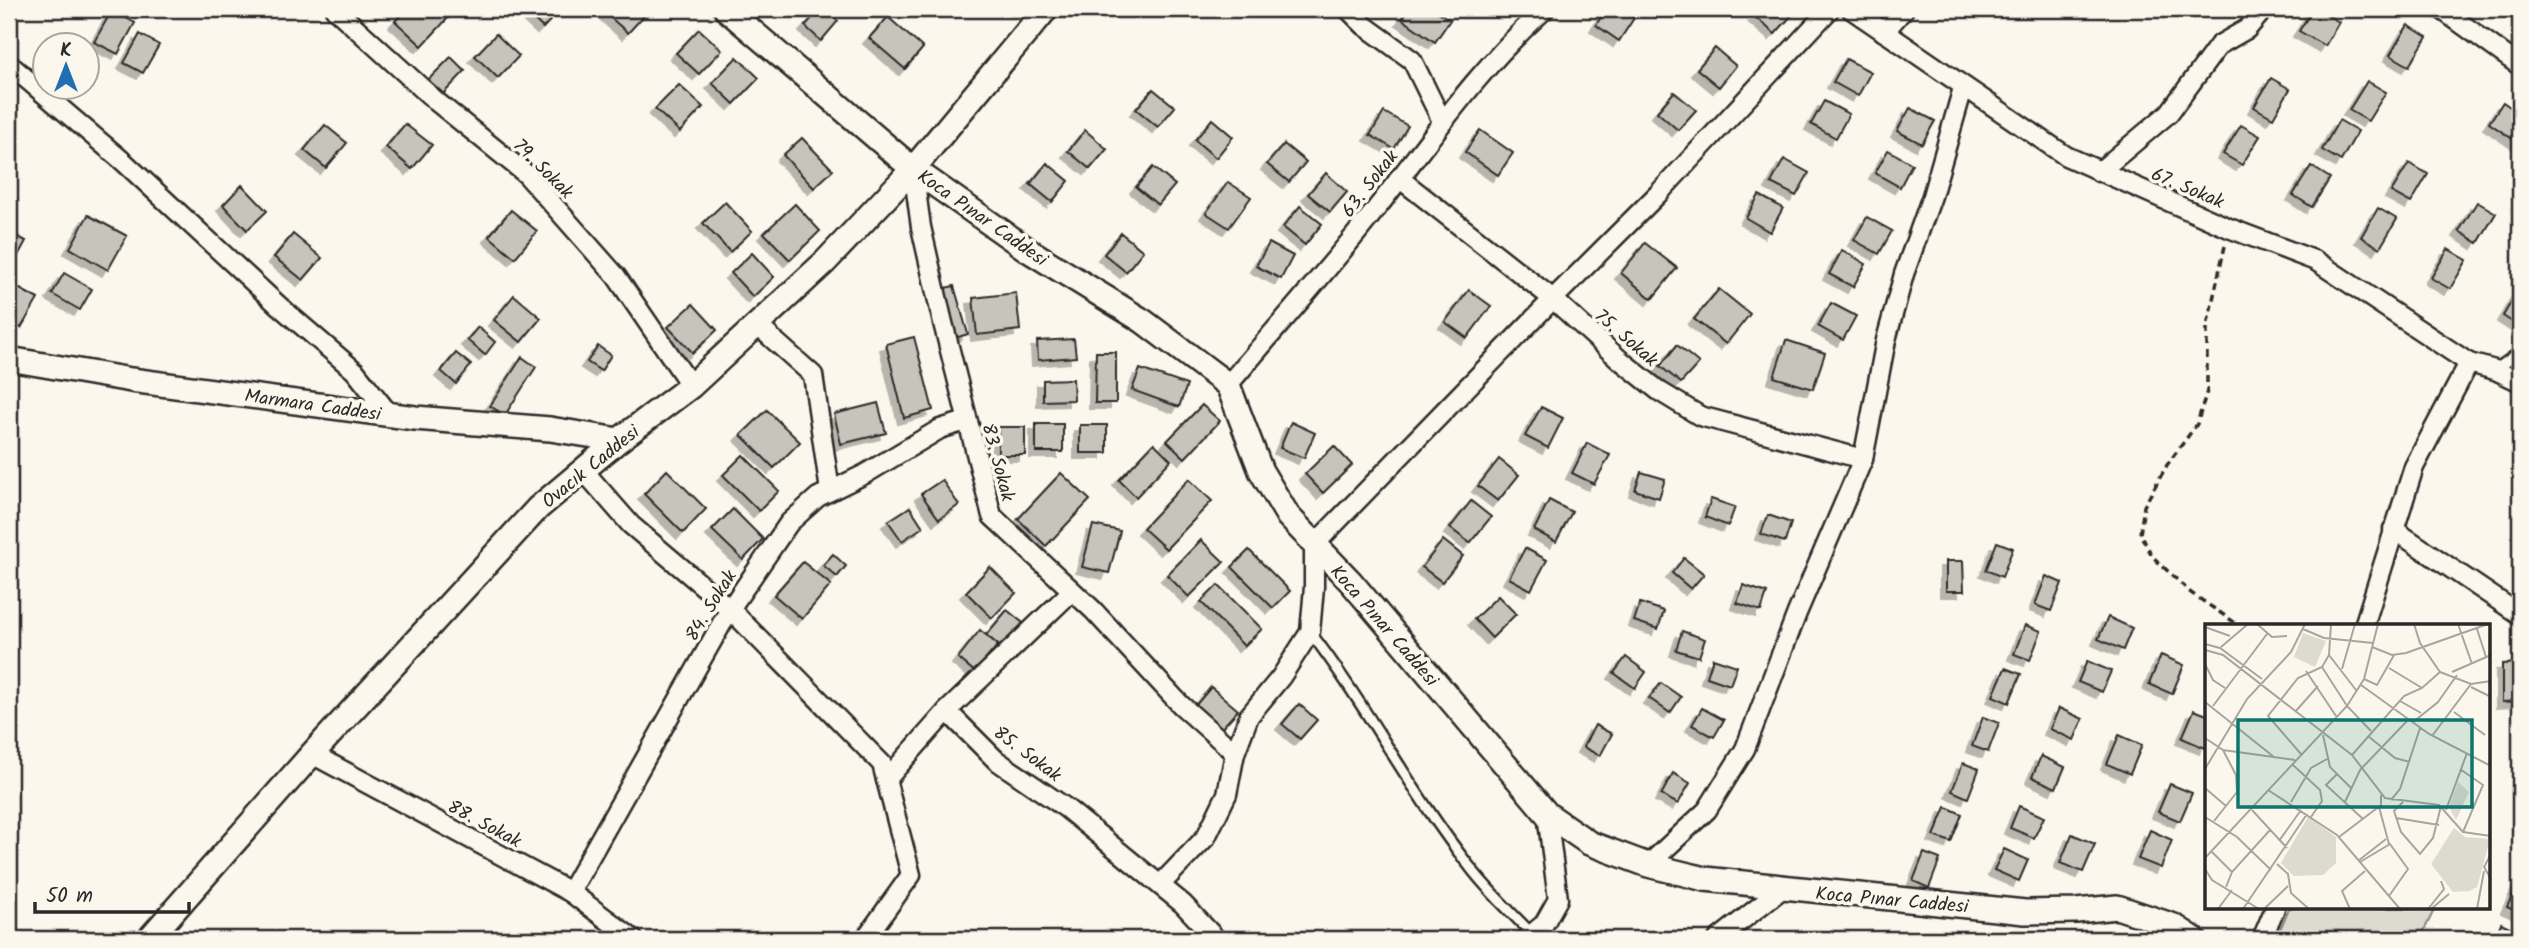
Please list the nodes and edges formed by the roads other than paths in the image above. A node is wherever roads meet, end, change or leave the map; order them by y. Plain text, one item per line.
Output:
1 (335, 9) edge
2 (726, 9) edge
3 (1046, 9) edge
4 (1348, 9) edge
5 (1545, 9) edge
6 (1830, 9) edge
7 (1851, 9) edge
8 (1904, 9) edge
9 (2264, 9) edge
10 (2441, 9) edge
11 (1884, 32) junction
12 (9, 64) edge
13 (2520, 66) edge
14 (1964, 88) junction
15 (1442, 121) junction
16 (913, 169) junction
17 (2099, 172) junction
18 (1399, 178) junction
19 (1553, 299) junction
20 (757, 325) junction
21 (2520, 352) edge
22 (9, 359) edge
23 (2469, 363) junction
24 (2495, 370) junction
25 (2520, 382) edge
26 (1228, 385) junction
27 (691, 386) junction
28 (389, 414) junction
29 (966, 421) junction
30 (619, 440) junction
31 (1863, 458) junction
32 (583, 470) junction
33 (831, 491) junction
34 (2393, 528) junction
35 (1314, 545) junction
36 (1072, 591) junction
37 (730, 609) junction
38 (2520, 615) edge
39 (2365, 624) edge
40 (1310, 632) junction
41 (947, 711) junction
42 (312, 754) junction
43 (1236, 754) junction
44 (886, 780) junction
45 (1548, 814) junction
46 (1648, 865) junction
47 (1160, 885) junction
48 (1783, 888) junction
49 (570, 892) junction
50 (2275, 909) edge
51 (1529, 937) edge
52 (2192, 938) edge
53 (149, 939) edge
54 (634, 939) edge
55 (865, 939) edge
56 (1216, 939) edge
57 (1718, 939) edge
58 (2262, 939) edge

1 - 27 street, 79. Sokak
2 - 16 street, Koca Pınar Caddesi
3 - 16 street, Ovacık Caddesi
4 - 15 street
5 - 15 street, 63. Sokak
6 - 19 street
7 - 11 street, 67. Sokak
8 - 11 street
9 - 17 street
10 - 13 street
11 - 14 street, 67. Sokak
12 - 28 street
14 - 17 street, 67. Sokak
14 - 31 street
15 - 18 street, 63. Sokak
16 - 20 street, Ovacık Caddesi
16 - 26 street, Koca Pınar Caddesi
16 - 29 street, 83. Sokak
17 - 23 street, 67. Sokak
18 - 19 street, 75. Sokak
18 - 26 street, 63. Sokak
19 - 31 street, 75. Sokak
19 - 35 street
20 - 27 street, Ovacık Caddesi
20 - 33 street
21 - 24 lane
22 - 28 street, Marmara Caddesi
23 - 24 street, 67. Sokak
23 - 34 street
24 - 25 street, 67. Sokak
26 - 35 street, Koca Pınar Caddesi
27 - 30 street, Ovacık Caddesi
28 - 30 street, Marmara Caddesi
29 - 33 street, 84. Sokak
29 - 36 street, 83. Sokak
30 - 32 street, Ovacık Caddesi
31 - 46 street
32 - 37 street
32 - 42 street, Ovacık Caddesi
33 - 37 street, 84. Sokak
34 - 38 street
34 - 39 street
35 - 40 street
35 - 45 street, Koca Pınar Caddesi
36 - 41 street
36 - 43 street, 83. Sokak
37 - 44 street
37 - 49 street, 84. Sokak
40 - 43 street
40 - 51 lane
41 - 44 street
41 - 47 street, 85. Sokak
42 - 49 street, 88. Sokak
42 - 53 street, Ovacık Caddesi
43 - 47 street
44 - 55 street
45 - 46 street, Koca Pınar Caddesi
45 - 51 street
46 - 48 street, Koca Pınar Caddesi
47 - 56 street, 85. Sokak
48 - 52 street, Koca Pınar Caddesi
48 - 57 street
49 - 54 street, 88. Sokak
50 - 58 street

